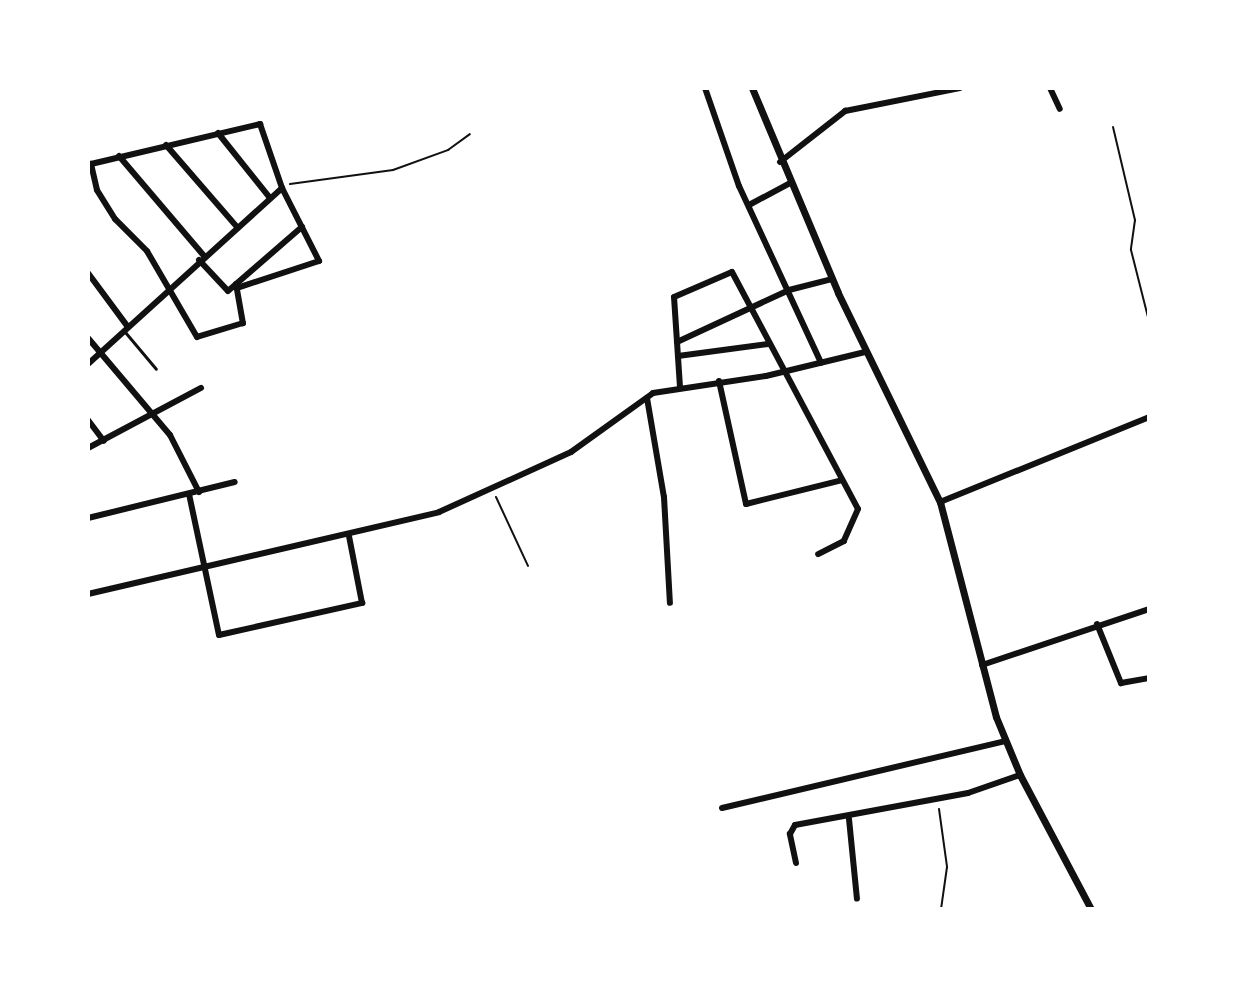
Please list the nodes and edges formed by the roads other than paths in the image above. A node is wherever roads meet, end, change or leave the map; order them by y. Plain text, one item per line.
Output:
1 (705, 88) edge
2 (752, 88) edge
3 (960, 88) edge
4 (1050, 88) edge
5 (936, 90) edge
6 (1060, 109) dead end
7 (218, 133) junction
8 (166, 145) junction
9 (119, 156) junction
10 (780, 162) junction
11 (790, 183) junction
12 (282, 188) junction
13 (270, 198) junction
14 (749, 205) junction
15 (237, 227) junction
16 (302, 227) junction
17 (202, 258) junction
18 (88, 273) edge
19 (832, 279) junction
20 (171, 285) junction
21 (237, 286) junction
22 (789, 290) junction
23 (753, 310) junction
24 (126, 329) junction
25 (88, 338) edge
26 (677, 342) junction
27 (768, 344) junction
28 (865, 352) junction
29 (100, 354) junction
30 (678, 356) junction
31 (821, 363) junction
32 (88, 364) edge
33 (156, 369) dead end
34 (781, 372) junction
35 (719, 381) junction
36 (680, 387) junction
37 (201, 388) dead end
38 (647, 398) junction
39 (153, 415) junction
40 (1149, 417) edge
41 (88, 420) edge
42 (104, 441) junction
43 (88, 448) edge
44 (842, 480) junction
45 (235, 482) dead end
46 (199, 492) junction
47 (189, 494) junction
48 (940, 502) junction
49 (88, 518) edge
50 (349, 536) junction
51 (818, 554) dead end
52 (203, 568) junction
53 (88, 594) edge
54 (670, 603) dead end
55 (1149, 609) edge
56 (1097, 624) junction
57 (982, 665) junction
58 (1149, 678) edge
59 (1006, 741) junction
60 (1020, 775) junction
61 (722, 808) dead end
62 (849, 819) junction
63 (796, 863) dead end
64 (857, 899) dead end
65 (1091, 909) edge

1 - 14 street
2 - 10 street
3 - 5 street
4 - 6 street
5 - 10 street
7 - 8 street
7 - 12 street
7 - 13 street
8 - 9 street
8 - 15 street
9 - 17 street
9 - 20 street
10 - 11 street
11 - 14 street
11 - 19 street
12 - 13 street
12 - 16 street
13 - 15 street
14 - 22 street
15 - 17 street
16 - 21 street
16 - 21 street
17 - 20 street
17 - 21 street
18 - 24 street
19 - 22 street
19 - 28 street
20 - 21 street
20 - 24 street
22 - 23 street
22 - 31 street
23 - 26 street
23 - 26 street
23 - 27 street
24 - 29 street
24 - 33 lane
25 - 29 street
26 - 30 street
27 - 30 street
27 - 34 street
28 - 31 street
28 - 48 street
29 - 32 street
29 - 39 street
30 - 36 street
31 - 34 street
34 - 35 street
34 - 44 street
35 - 36 street
35 - 44 street
36 - 38 street
37 - 39 street
38 - 50 street
38 - 54 street
39 - 42 street
39 - 46 street
40 - 48 street
41 - 42 street
42 - 43 street
44 - 51 street
45 - 46 street
46 - 47 street
47 - 49 street
47 - 52 street
48 - 57 street
50 - 52 street
50 - 52 street
52 - 53 street
55 - 56 street
56 - 57 street
56 - 58 street
57 - 59 street
59 - 60 street
59 - 61 street
60 - 62 street
60 - 65 street
62 - 63 street
62 - 64 street

